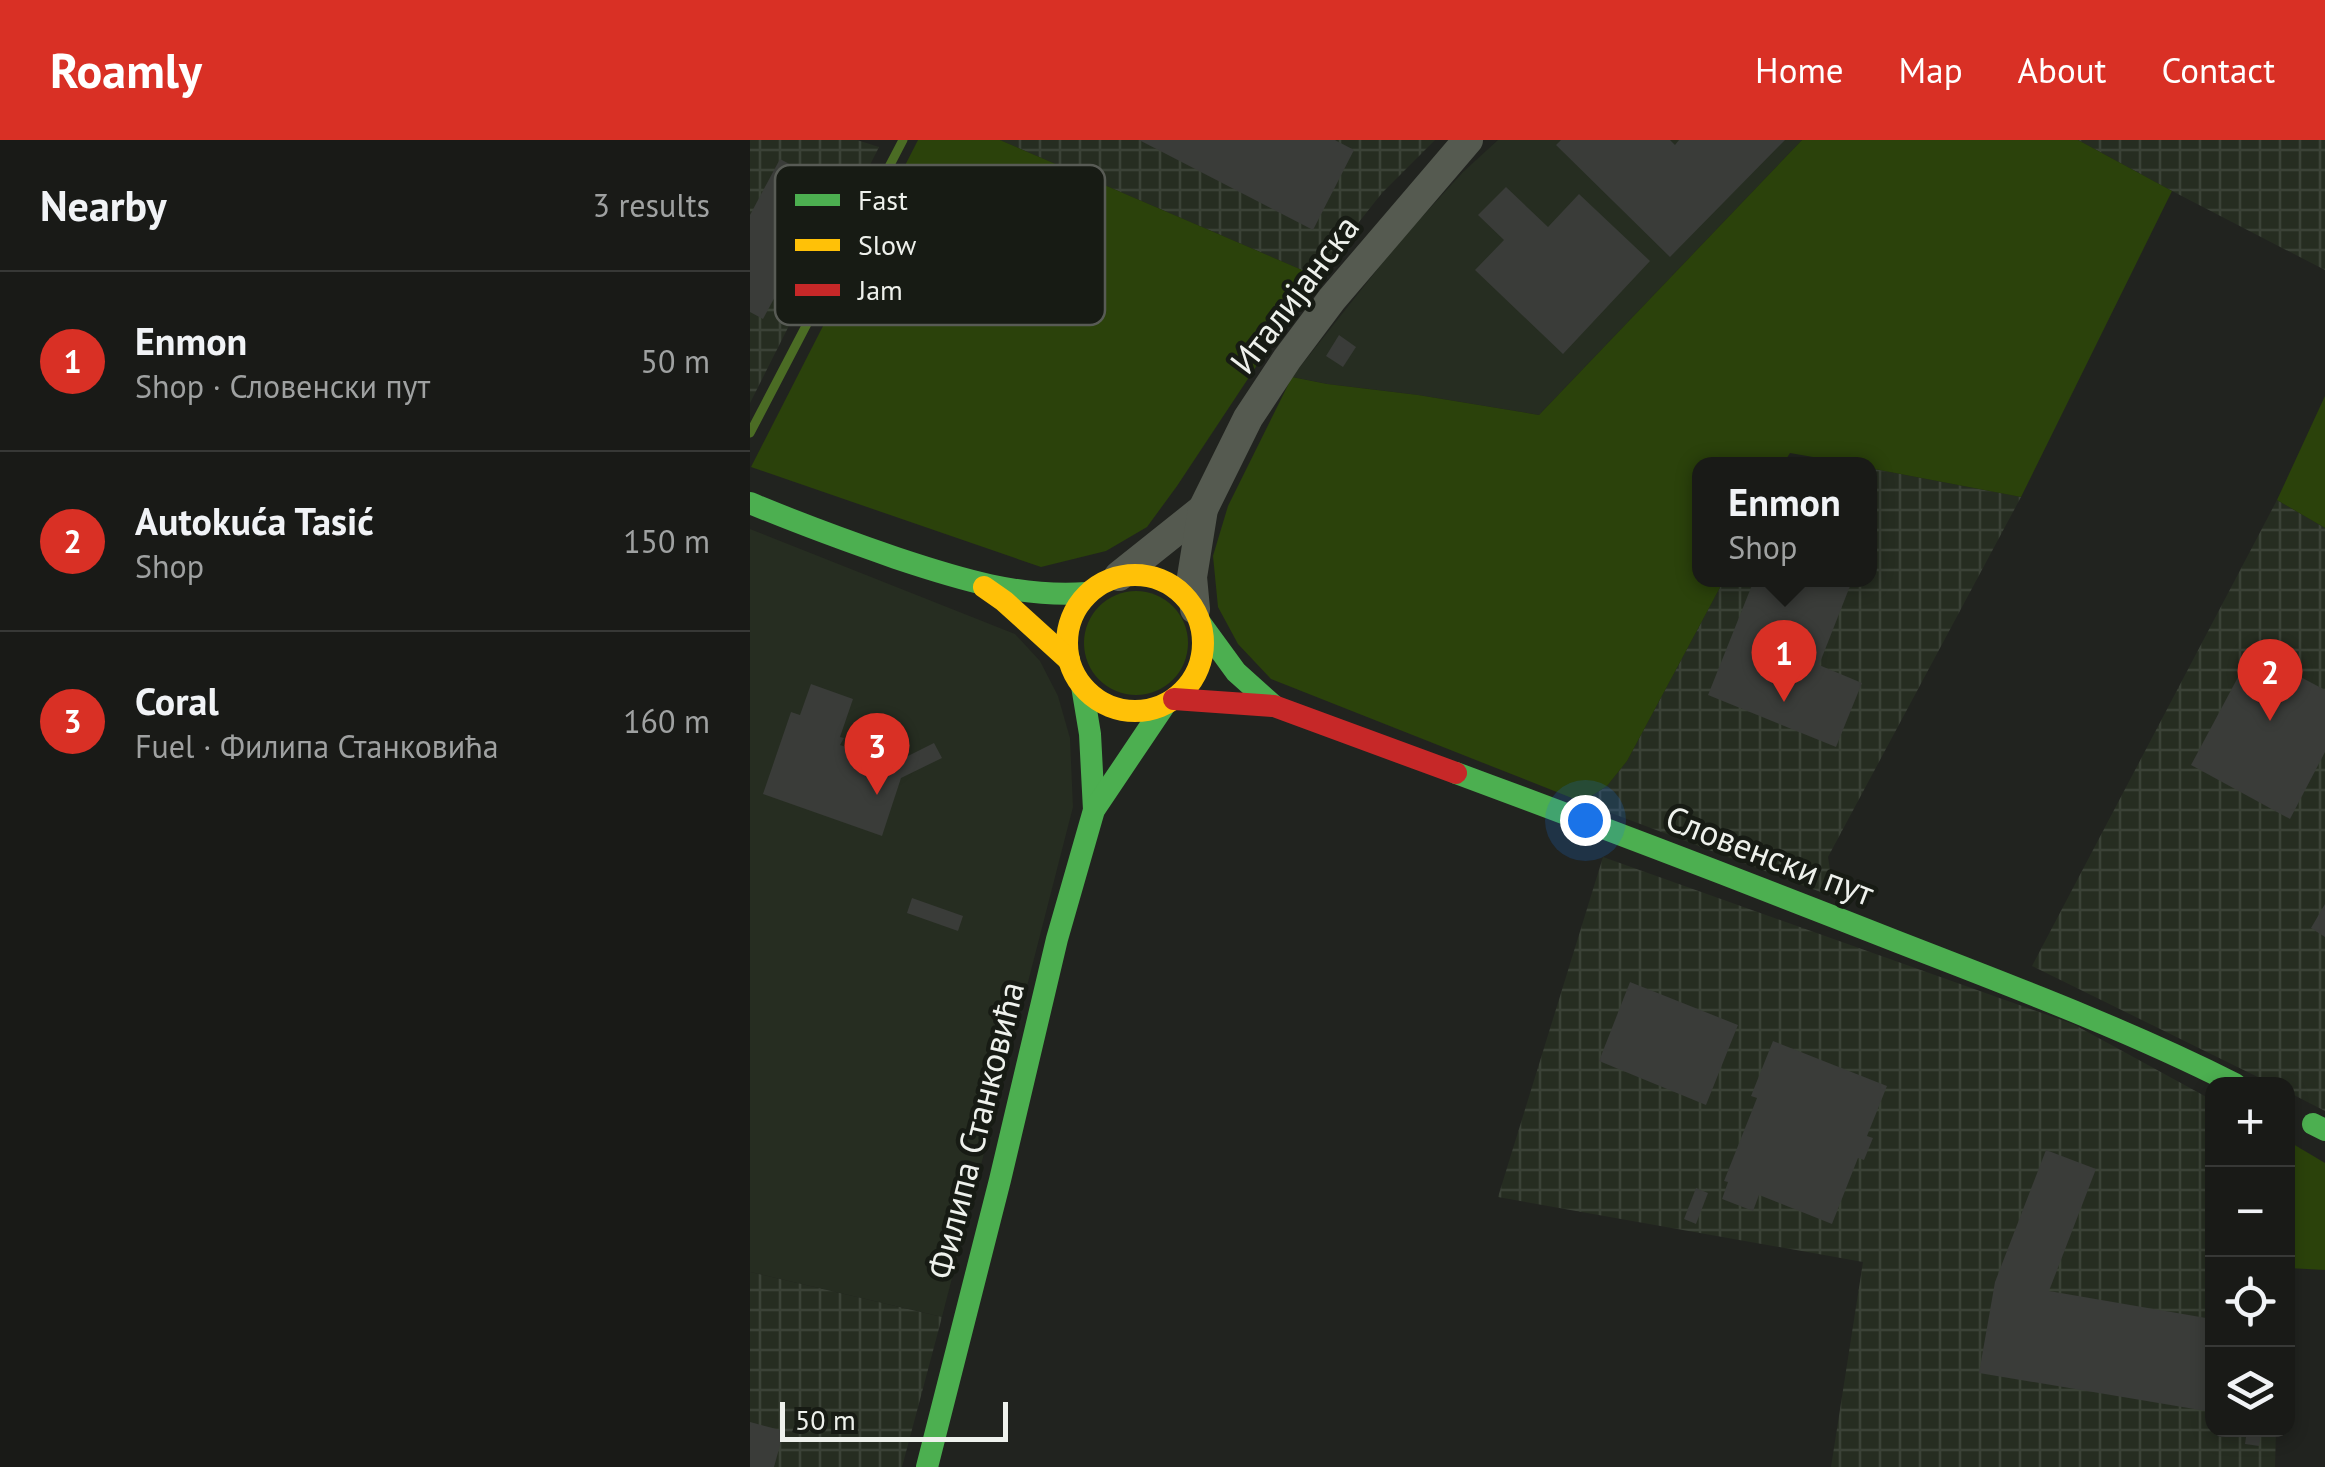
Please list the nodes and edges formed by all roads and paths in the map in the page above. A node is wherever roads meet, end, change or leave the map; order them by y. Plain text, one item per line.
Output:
1 (1468, 140) edge
2 (750, 504) edge
3 (1203, 509) junction
4 (1120, 576) junction
5 (983, 586) junction
6 (1087, 594) junction
7 (1198, 617) junction
8 (1068, 660) junction
9 (1082, 686) junction
10 (1169, 702) junction
11 (1274, 706) junction
12 (1094, 810) junction
13 (2221, 1077) edge
14 (2295, 1115) edge
15 (2319, 1127) edge
16 (928, 1467) edge

1 - 3 street, Италијанска
2 - 5 main road
3 - 4 street, Италијанска
3 - 7 street, Италијанска
4 - 6 main road
4 - 7 main road
5 - 6 main road
5 - 8 main road
6 - 8 main road
7 - 10 main road
7 - 11 main road, Словенски пут
8 - 9 main road
9 - 10 main road
9 - 12 main road, Филипа Станковића
10 - 11 main road, Словенски пут
10 - 12 main road, Филипа Станковића
11 - 13 main road, Словенски пут
12 - 16 main road, Филипа Станковића
14 - 15 main road

